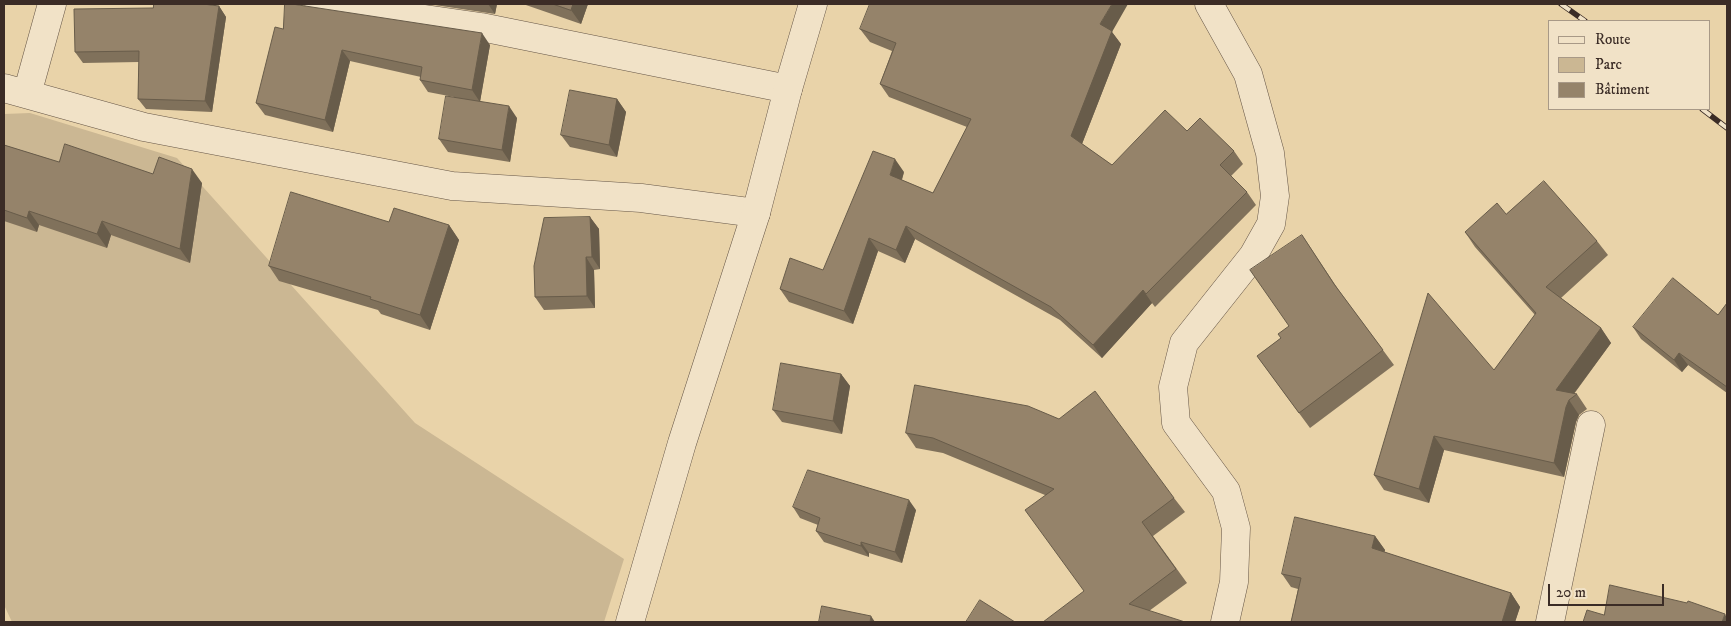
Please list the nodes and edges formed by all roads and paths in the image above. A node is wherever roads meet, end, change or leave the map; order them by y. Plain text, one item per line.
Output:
1 (52, 4) edge
2 (319, 4) edge
3 (813, 4) edge
4 (1209, 4) edge
5 (788, 89) junction
6 (15, 91) edge
7 (756, 214) junction
8 (1591, 425) dead end
9 (630, 622) edge
10 (1225, 622) edge
11 (1550, 622) edge

1 - 6 street
2 - 5 street
3 - 5 street
4 - 10 street
5 - 7 street
6 - 7 street
7 - 9 street
8 - 11 street

